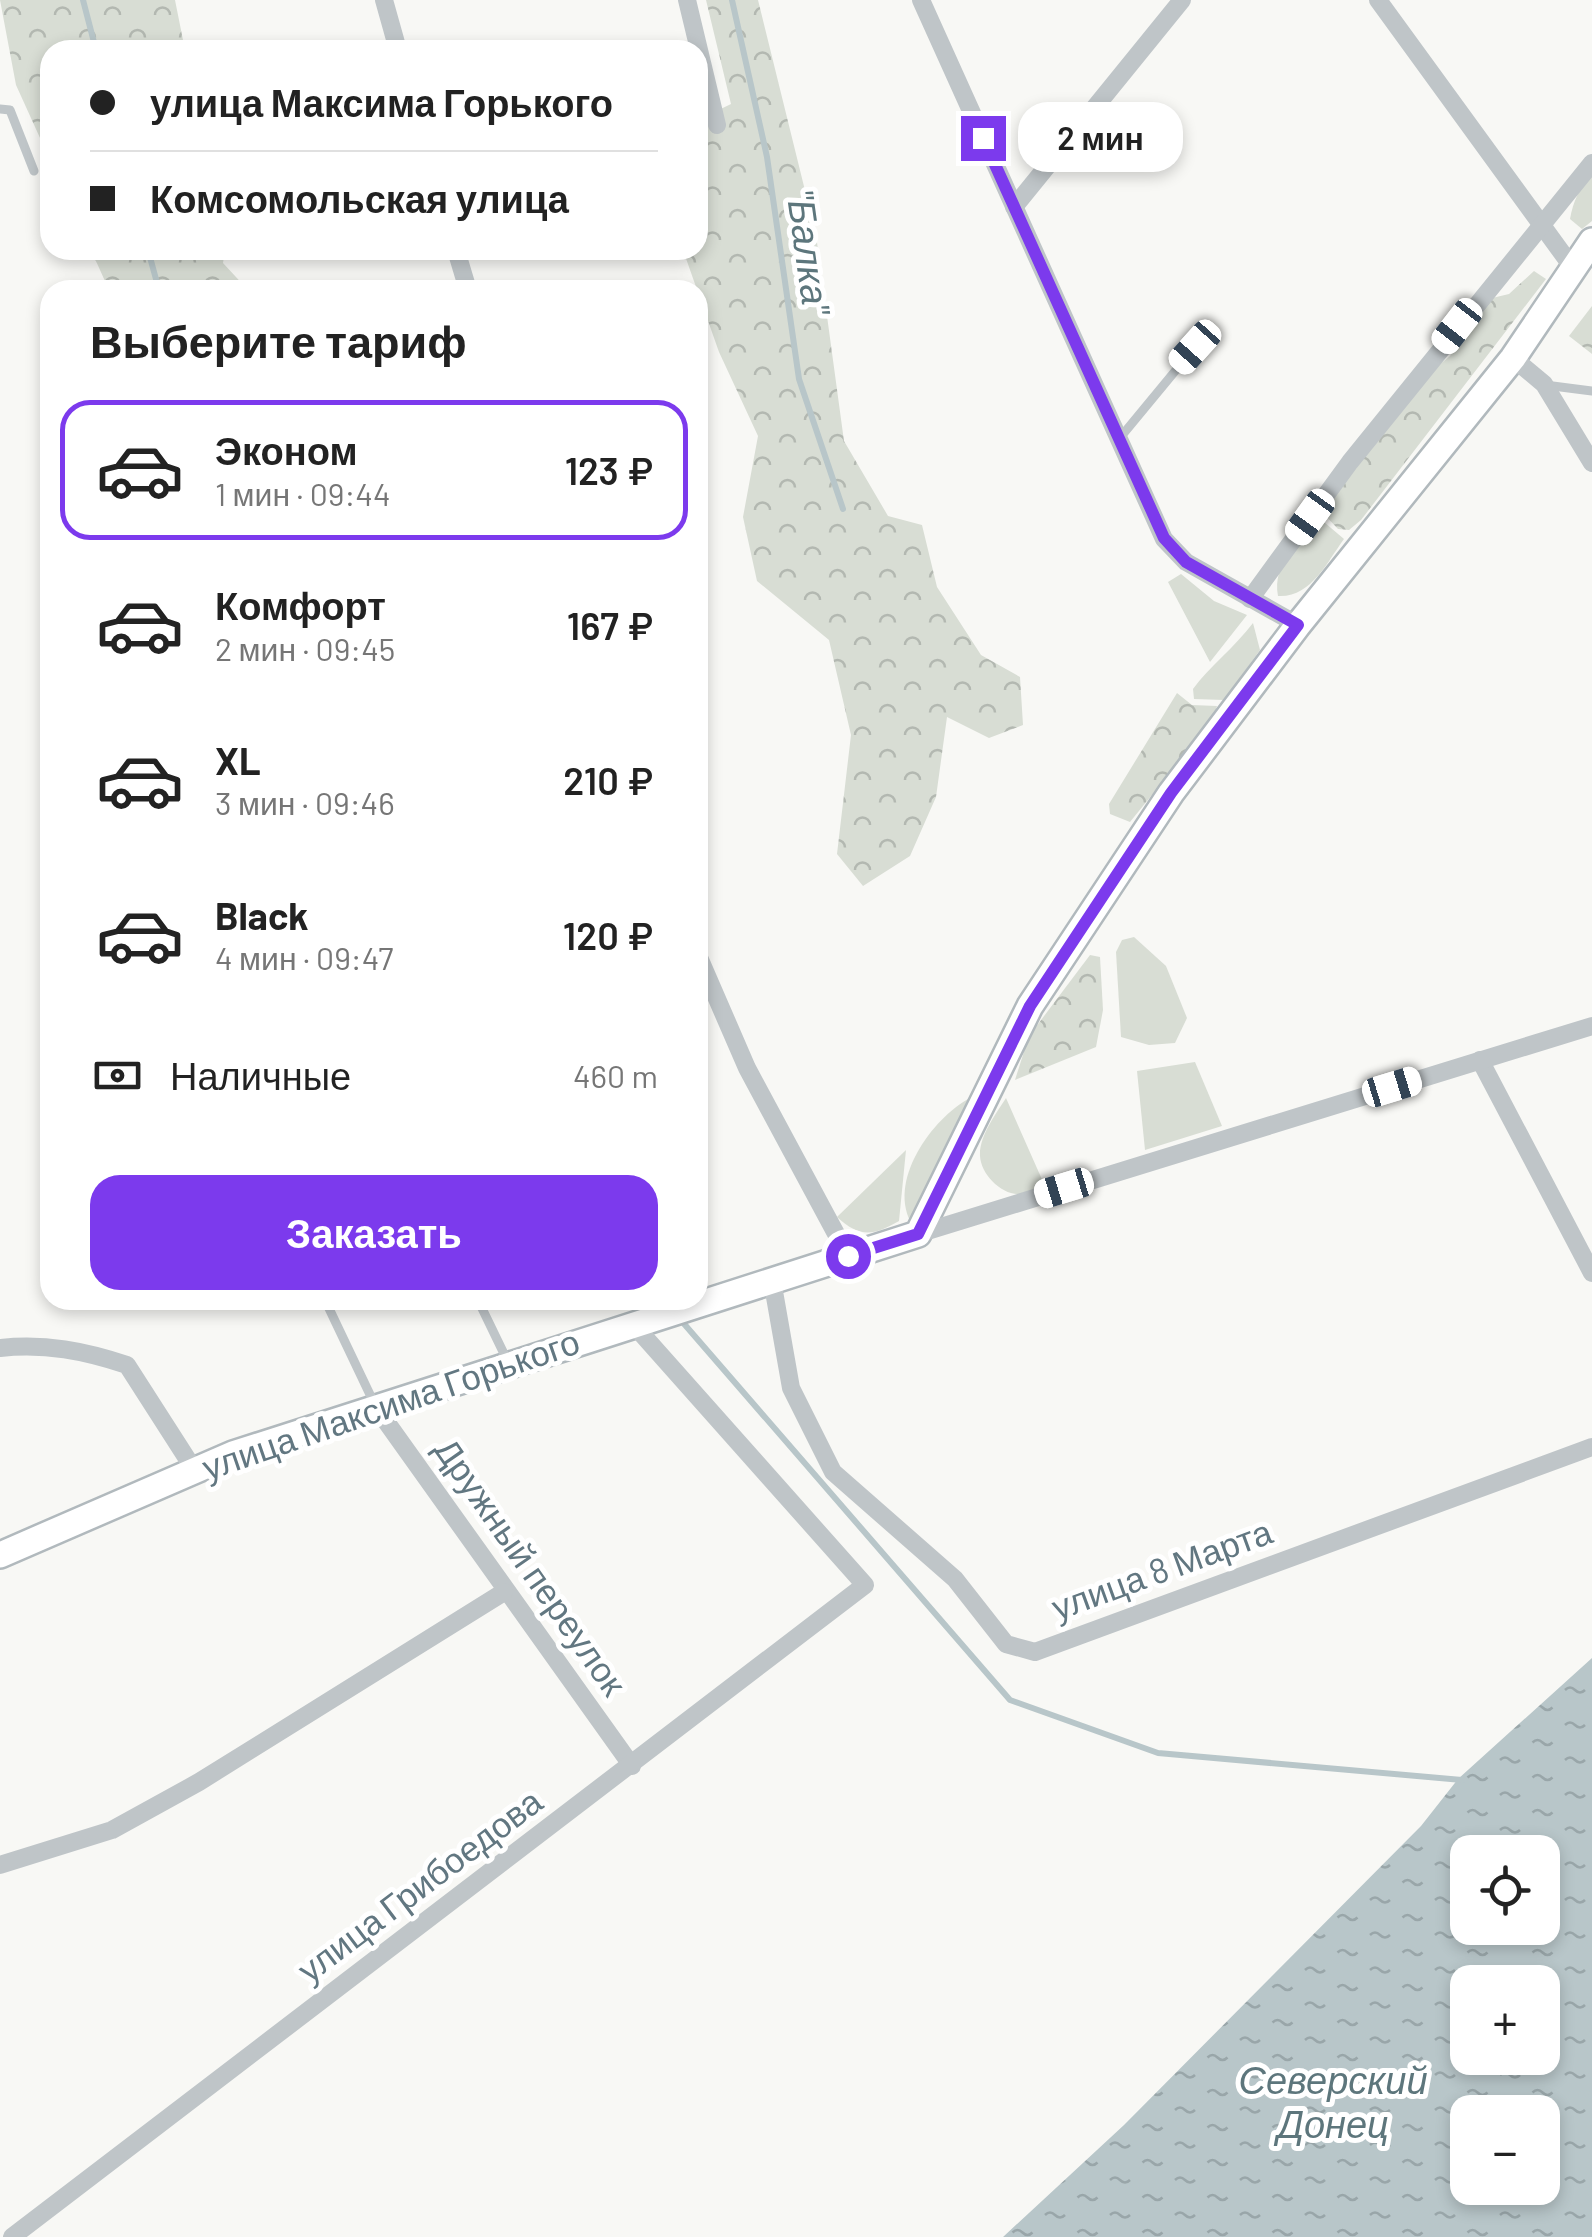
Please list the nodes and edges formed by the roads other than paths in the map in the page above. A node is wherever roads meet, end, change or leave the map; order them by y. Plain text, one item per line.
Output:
1 (384, 0) edge
2 (687, 0) edge
3 (921, 0) edge
4 (1182, 0) edge
5 (1378, 0) edge
6 (395, 40) edge
7 (697, 40) edge
8 (708, 85) edge
9 (0, 109) edge
10 (718, 125) dead end
11 (1592, 163) edge
12 (34, 170) dead end
13 (1014, 207) junction
14 (1542, 225) junction
15 (1592, 241) edge
16 (1573, 268) junction
17 (1195, 347) dead end
18 (1513, 358) junction
19 (1544, 384) junction
20 (1592, 391) edge
21 (1119, 438) junction
22 (1592, 463) edge
23 (1250, 599) junction
24 (1298, 625) junction
25 (708, 978) edge
26 (1592, 1026) edge
27 (1480, 1060) junction
28 (918, 1234) junction
29 (1585, 1240) edge
30 (848, 1256) junction
31 (1592, 1273) edge
32 (772, 1280) junction
33 (708, 1300) edge
34 (330, 1310) edge
35 (483, 1310) edge
36 (677, 1310) edge
37 (633, 1324) junction
38 (0, 1348) edge
39 (509, 1364) junction
40 (376, 1406) junction
41 (1592, 1447) edge
42 (195, 1470) junction
43 (0, 1555) edge
44 (504, 1592) junction
45 (632, 1766) junction
46 (0, 1866) edge
47 (12, 2237) edge

1 - 6 street
2 - 7 street
3 - 13 street
4 - 13 street
5 - 14 street
8 - 10 street
9 - 12 lane
11 - 14 street
13 - 21 street
14 - 16 street
14 - 23 street
15 - 16 street
16 - 18 street
17 - 21 lane
18 - 19 street
18 - 24 street
19 - 20 lane
19 - 22 street
21 - 23 street
23 - 24 street
24 - 28 street
25 - 30 street
26 - 27 street, улица Максима Горького
27 - 28 street, улица Максима Горького
27 - 29 street
28 - 30 street, улица Максима Горького
29 - 31 street
30 - 32 street, улица Максима Горького
32 - 33 street, улица Максима Горького
32 - 41 street, улица 8 Марта
34 - 40 lane
35 - 39 lane
36 - 37 street, улица Максима Горького
37 - 39 street, улица Максима Горького
37 - 45 street, улица Грибоедова
38 - 42 street
39 - 40 street, улица Максима Горького
40 - 42 street, улица Максима Горького
40 - 44 street, Дружный переулок
42 - 43 street, улица Максима Горького
44 - 45 street, Дружный переулок
44 - 46 street
45 - 47 street, улица Грибоедова

